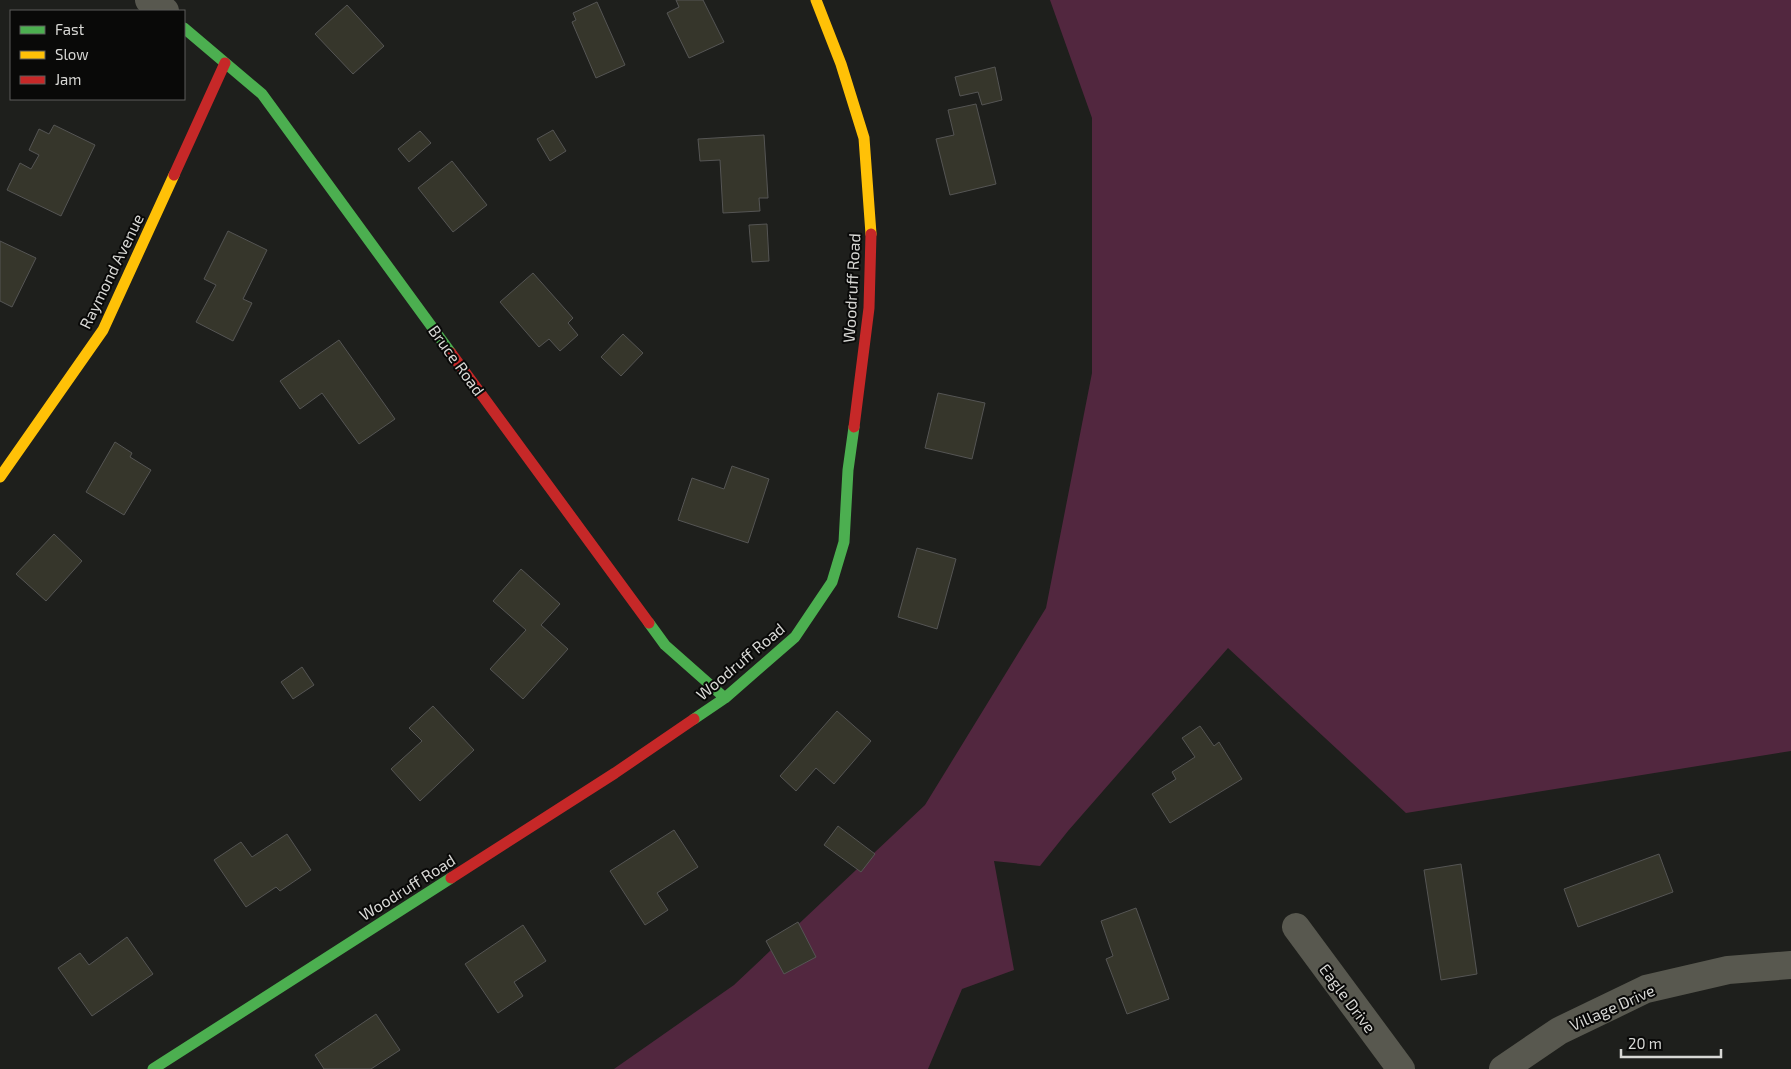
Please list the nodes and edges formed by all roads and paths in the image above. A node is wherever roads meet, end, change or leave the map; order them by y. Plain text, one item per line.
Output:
1 (149, 0) edge
2 (816, 0) edge
3 (164, 10) edge
4 (185, 29) edge
5 (225, 63) junction
6 (0, 477) edge
7 (724, 698) junction
8 (1296, 927) dead end
9 (1791, 965) edge
10 (153, 1069) edge
11 (1401, 1069) edge
12 (1502, 1069) edge

1 - 3 street
2 - 7 street, Woodruff Road
4 - 5 street, Bruce Road
5 - 6 street, Raymond Avenue
5 - 7 street, Bruce Road
7 - 10 street, Woodruff Road
8 - 11 street, Eagle Drive
9 - 12 street, Village Drive

